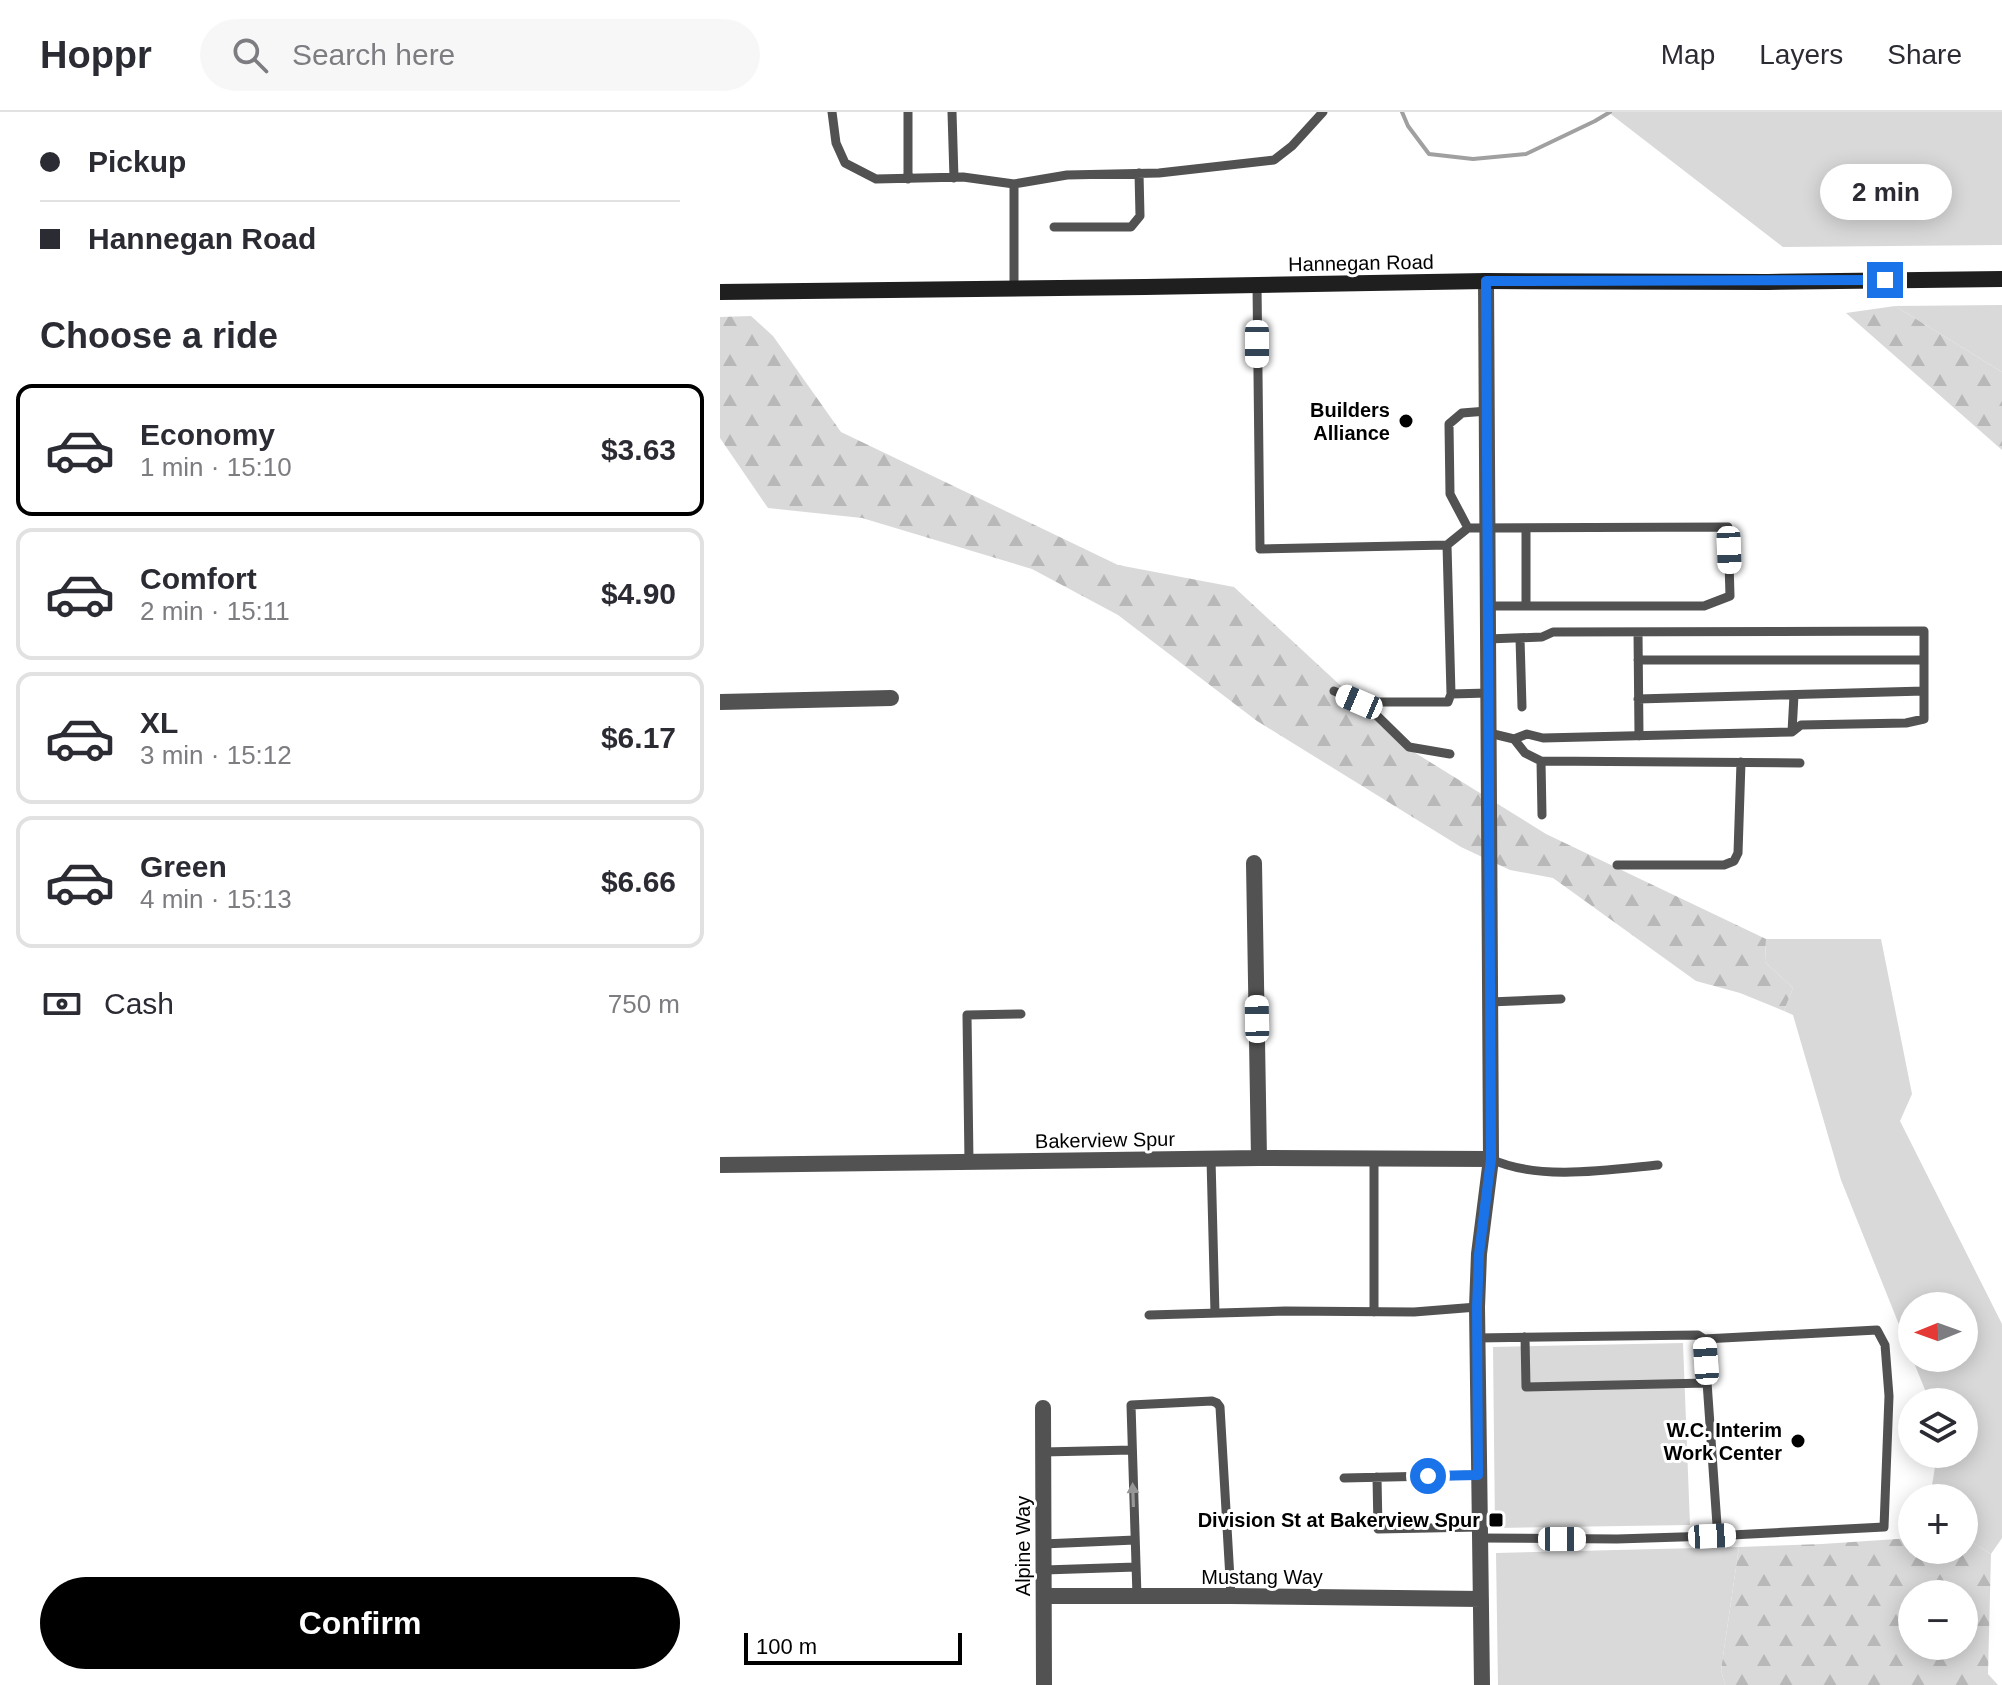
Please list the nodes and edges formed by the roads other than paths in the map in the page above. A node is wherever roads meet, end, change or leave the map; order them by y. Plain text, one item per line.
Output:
1 (832, 112) edge
2 (908, 112) edge
3 (952, 112) edge
4 (1323, 112) edge
5 (1139, 173) junction
6 (954, 178) junction
7 (908, 179) junction
8 (1014, 184) junction
9 (1054, 227) dead end
10 (2002, 279) edge
11 (1486, 281) junction
12 (1257, 285) junction
13 (1014, 289) junction
14 (720, 292) edge
15 (1487, 411) junction
16 (1468, 528) junction
17 (1488, 528) junction
18 (1526, 528) junction
19 (1447, 545) junction
20 (1488, 606) junction
21 (1526, 606) junction
22 (1638, 632) junction
23 (1520, 638) junction
24 (1488, 639) junction
25 (1638, 660) junction
26 (1924, 660) junction
27 (1334, 691) dead end
28 (1924, 691) junction
29 (1488, 693) junction
30 (1451, 694) junction
31 (1794, 695) junction
32 (891, 698) dead end
33 (1638, 699) junction
34 (720, 702) edge
35 (1363, 702) junction
36 (1522, 707) dead end
37 (1792, 732) junction
38 (1489, 733) junction
39 (1639, 736) junction
40 (1514, 739) junction
41 (1450, 754) dead end
42 (1541, 761) junction
43 (1741, 762) junction
44 (1800, 763) dead end
45 (1542, 815) dead end
46 (1254, 863) dead end
47 (1617, 865) dead end
48 (1561, 999) dead end
49 (1490, 1002) junction
50 (1021, 1014) dead end
51 (1259, 1158) junction
52 (1211, 1159) junction
53 (1374, 1159) junction
54 (1491, 1159) junction
55 (969, 1162) junction
56 (720, 1165) edge
57 (1658, 1165) dead end
58 (1477, 1307) junction
59 (1374, 1312) junction
60 (1215, 1313) junction
61 (1149, 1315) dead end
62 (1525, 1337) junction
63 (1477, 1338) junction
64 (1704, 1339) junction
65 (1707, 1383) junction
66 (1043, 1408) dead end
67 (1132, 1450) junction
68 (1043, 1452) junction
69 (1478, 1475) junction
70 (1377, 1477) junction
71 (1344, 1478) dead end
72 (1480, 1532) junction
73 (1712, 1536) junction
74 (1135, 1540) junction
75 (1043, 1544) junction
76 (1136, 1567) junction
77 (1044, 1570) junction
78 (1044, 1596) junction
79 (1137, 1596) junction
80 (1231, 1596) junction
81 (1481, 1599) junction
82 (1044, 1685) edge
83 (1482, 1685) edge

1 - 7 lane
2 - 7 lane
3 - 6 lane
4 - 5 lane
5 - 8 lane
5 - 9 lane
6 - 7 lane
6 - 8 lane
8 - 13 lane
10 - 11 main road, Hannegan Road
11 - 12 main road, Hannegan Road
11 - 15 street
12 - 13 main road, Hannegan Road
12 - 19 lane
13 - 14 main road, Hannegan Road
15 - 16 lane
15 - 17 street
16 - 17 lane
16 - 19 lane
17 - 18 lane
17 - 20 street
18 - 21 lane
18 - 21 lane
19 - 30 lane
20 - 21 lane
20 - 24 street
22 - 23 lane
22 - 25 lane
22 - 26 lane
23 - 24 lane
23 - 36 lane
24 - 29 street
25 - 26 lane
25 - 33 lane
26 - 28 lane
27 - 35 lane
28 - 31 lane
28 - 37 lane
29 - 30 lane
29 - 38 street
30 - 35 lane
31 - 33 lane
31 - 37 lane
32 - 34 street
33 - 39 lane
35 - 41 lane
37 - 39 lane
38 - 40 lane
38 - 49 street
39 - 40 lane
40 - 42 lane
42 - 43 lane
42 - 45 lane
43 - 44 lane
43 - 47 lane
46 - 51 street
48 - 49 lane
49 - 54 street
50 - 55 lane
51 - 52 street, Bakerview Spur
51 - 53 street, Bakerview Spur
52 - 55 street, Bakerview Spur
52 - 60 lane
53 - 54 street, Bakerview Spur
53 - 59 lane
54 - 57 lane
54 - 58 street
55 - 56 street, Bakerview Spur
58 - 59 lane
58 - 63 street
59 - 60 lane
60 - 61 lane
62 - 63 lane
62 - 64 lane
62 - 65 lane
63 - 69 street
64 - 65 lane
64 - 73 lane
65 - 73 lane
66 - 68 street, Alpine Way
67 - 68 lane
74 -> 67 lane
67 - 80 lane
68 - 75 street, Alpine Way
69 - 70 lane
69 - 72 street
70 - 71 lane
70 - 72 lane
72 - 73 lane
72 - 81 street
74 - 75 lane
74 - 76 lane
75 - 77 street, Alpine Way
76 - 77 lane
76 - 79 lane
77 - 78 street, Alpine Way
78 - 79 street, Mustang Way
78 - 82 street, Alpine Way
79 - 80 street, Mustang Way
80 - 81 street, Mustang Way
81 - 83 street

